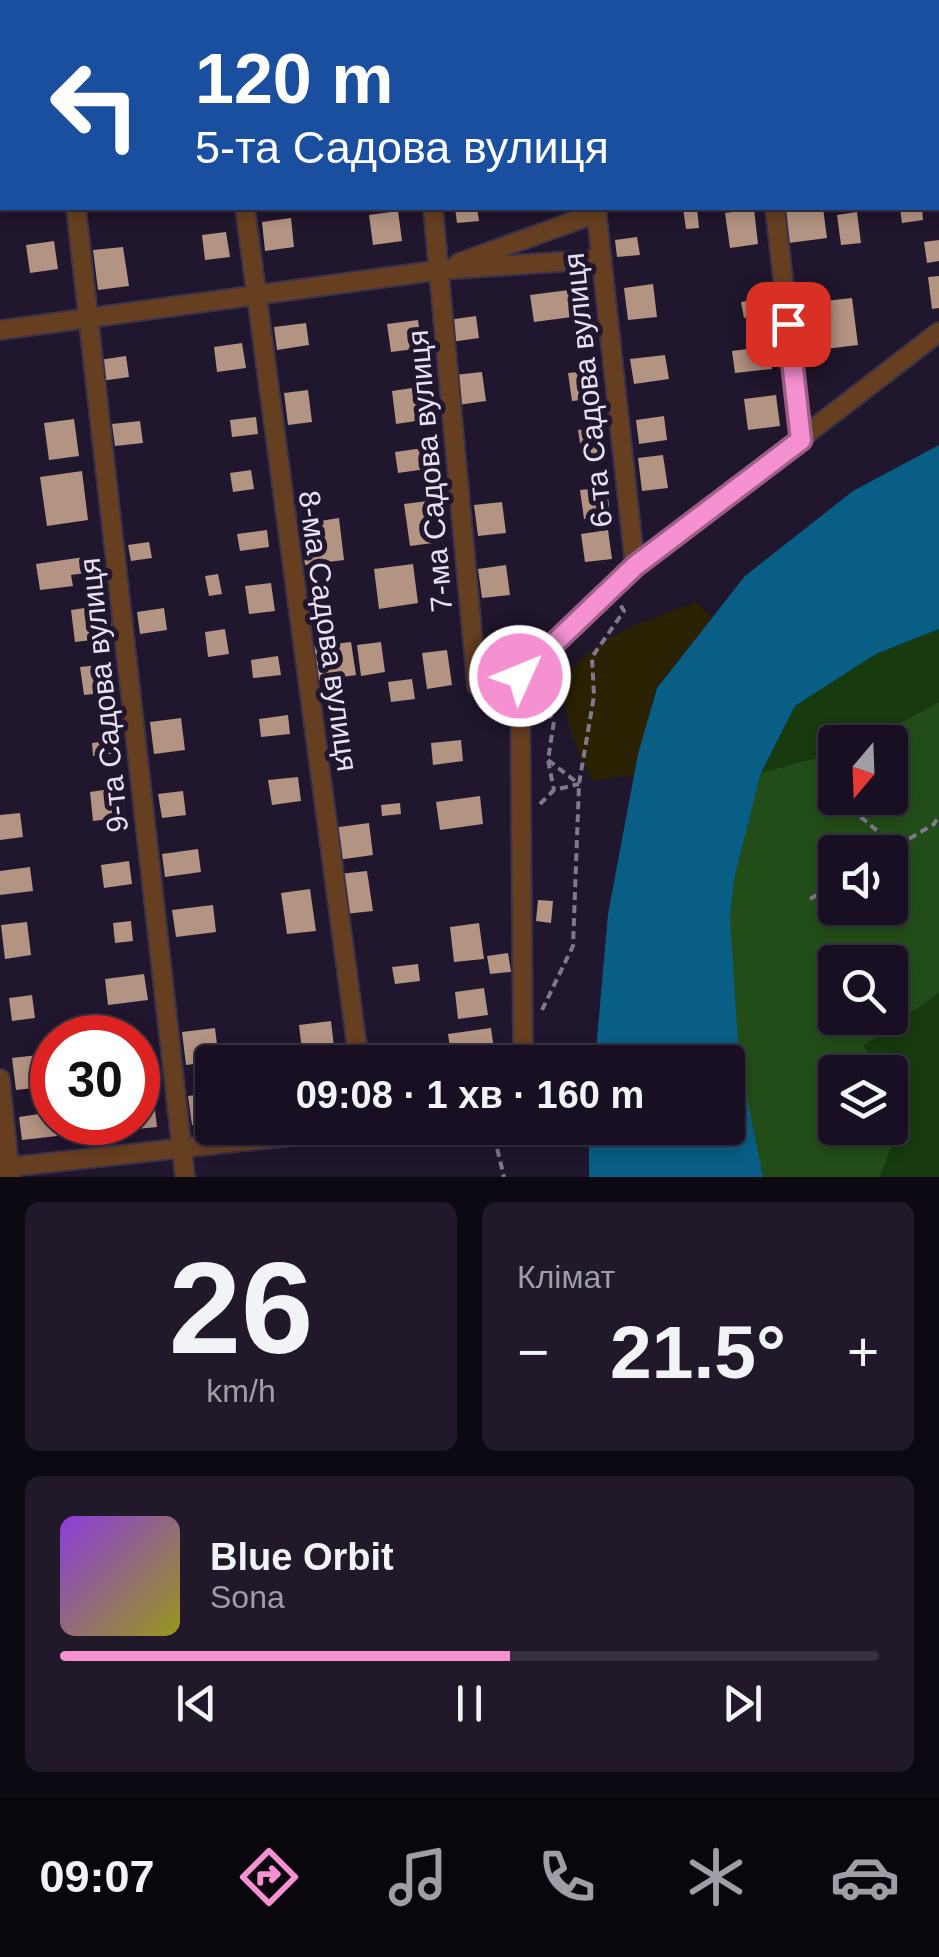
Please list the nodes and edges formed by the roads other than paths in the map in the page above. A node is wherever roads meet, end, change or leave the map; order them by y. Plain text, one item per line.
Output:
1 (76, 210) edge
2 (244, 210) edge
3 (433, 210) edge
4 (596, 210) edge
5 (775, 210) edge
6 (602, 259) junction
7 (440, 270) junction
8 (254, 294) junction
9 (90, 318) junction
10 (0, 330) edge
11 (939, 332) edge
12 (801, 440) junction
13 (635, 566) junction
14 (520, 676) junction
15 (357, 1045) edge
16 (522, 1045) edge
17 (0, 1079) edge
18 (210, 1145) edge
19 (182, 1148) junction
20 (6, 1170) edge
21 (185, 1177) edge

1 - 9 street, 9-та Садова вулиця
2 - 8 street, 8-ма Садова вулиця
3 - 7 street, 7-ма Садова вулиця
4 - 6 street, 6-та Садова вулиця
4 - 7 street
5 - 12 street
6 - 7 street
6 - 13 street, 6-та Садова вулиця
7 - 8 street
7 - 14 street, 7-ма Садова вулиця
8 - 9 street
8 - 15 street, 8-ма Садова вулиця
9 - 10 street
9 - 19 street, 9-та Садова вулиця
11 - 12 street
12 - 13 street
13 - 14 street
14 - 16 street
17 - 20 street
18 - 19 street
19 - 20 street
19 - 21 street, 9-та Садова вулиця

